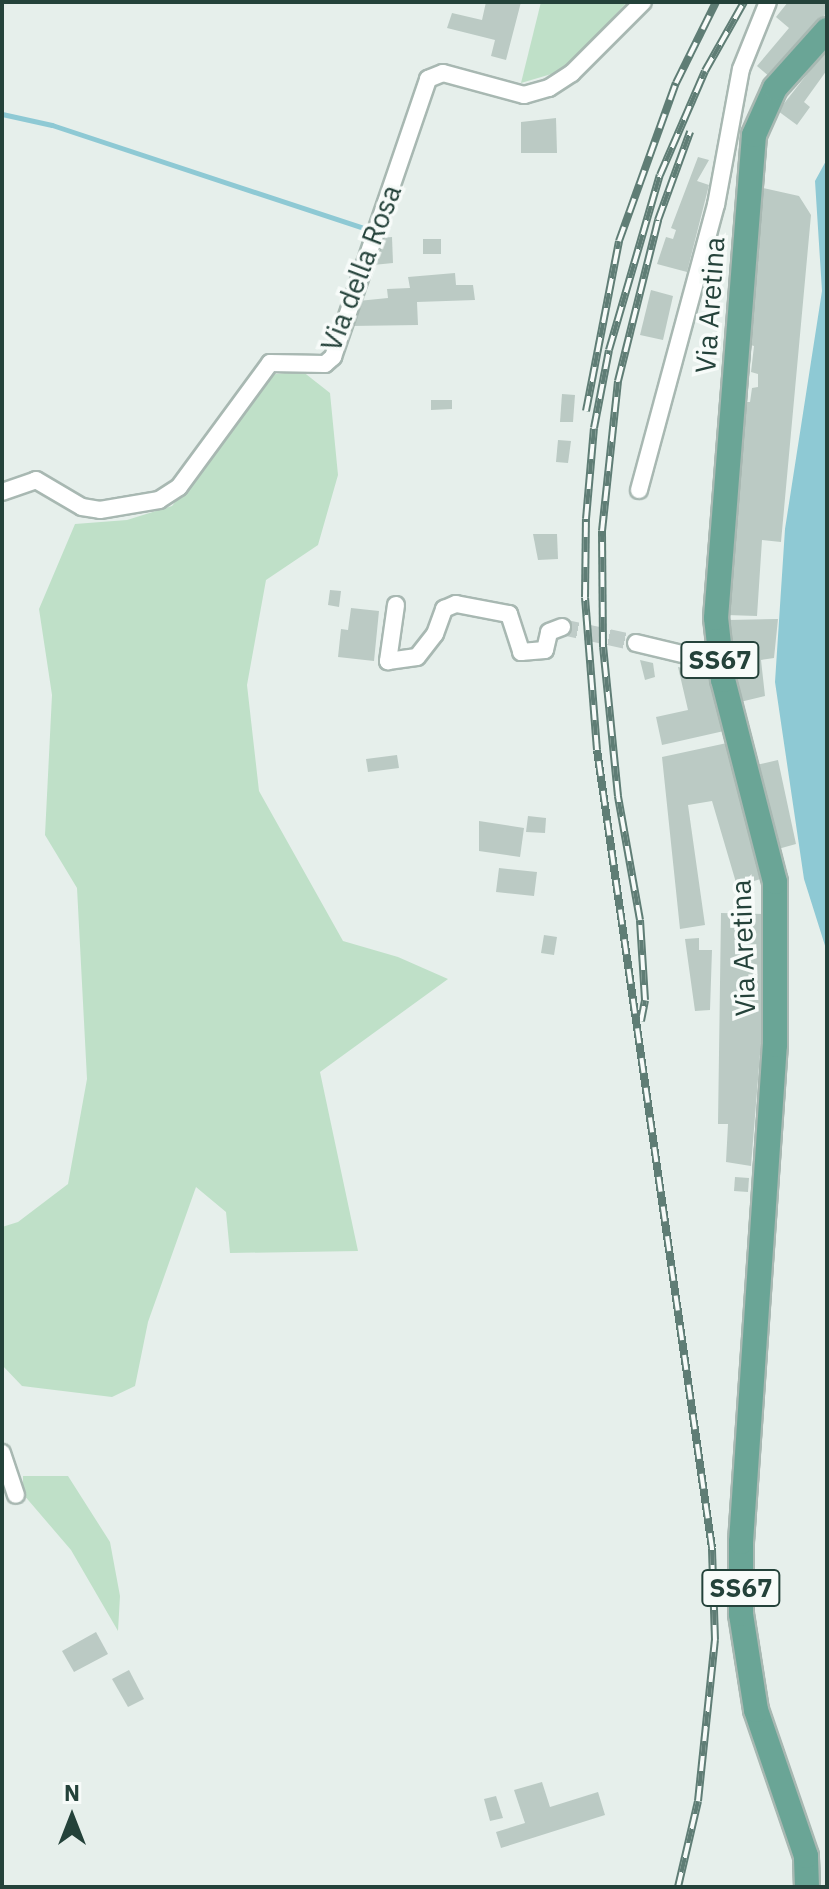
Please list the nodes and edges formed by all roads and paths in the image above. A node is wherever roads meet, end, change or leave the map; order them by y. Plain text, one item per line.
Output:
1 (643, 2) edge
2 (768, 2) edge
3 (827, 30) edge
4 (639, 490) dead end
5 (2, 492) edge
6 (396, 605) dead end
7 (562, 627) dead end
8 (636, 643) tunnel mouth
9 (720, 663) junction
10 (2, 1453) edge
11 (16, 1495) dead end
12 (807, 1887) edge

1 - 5 street, Via della Rosa
2 - 4 street
3 - 9 main road, Via Aretina / SS67
6 - 7 street
8 - 9 street
9 - 12 main road, Via Aretina / SS67
10 - 11 street

